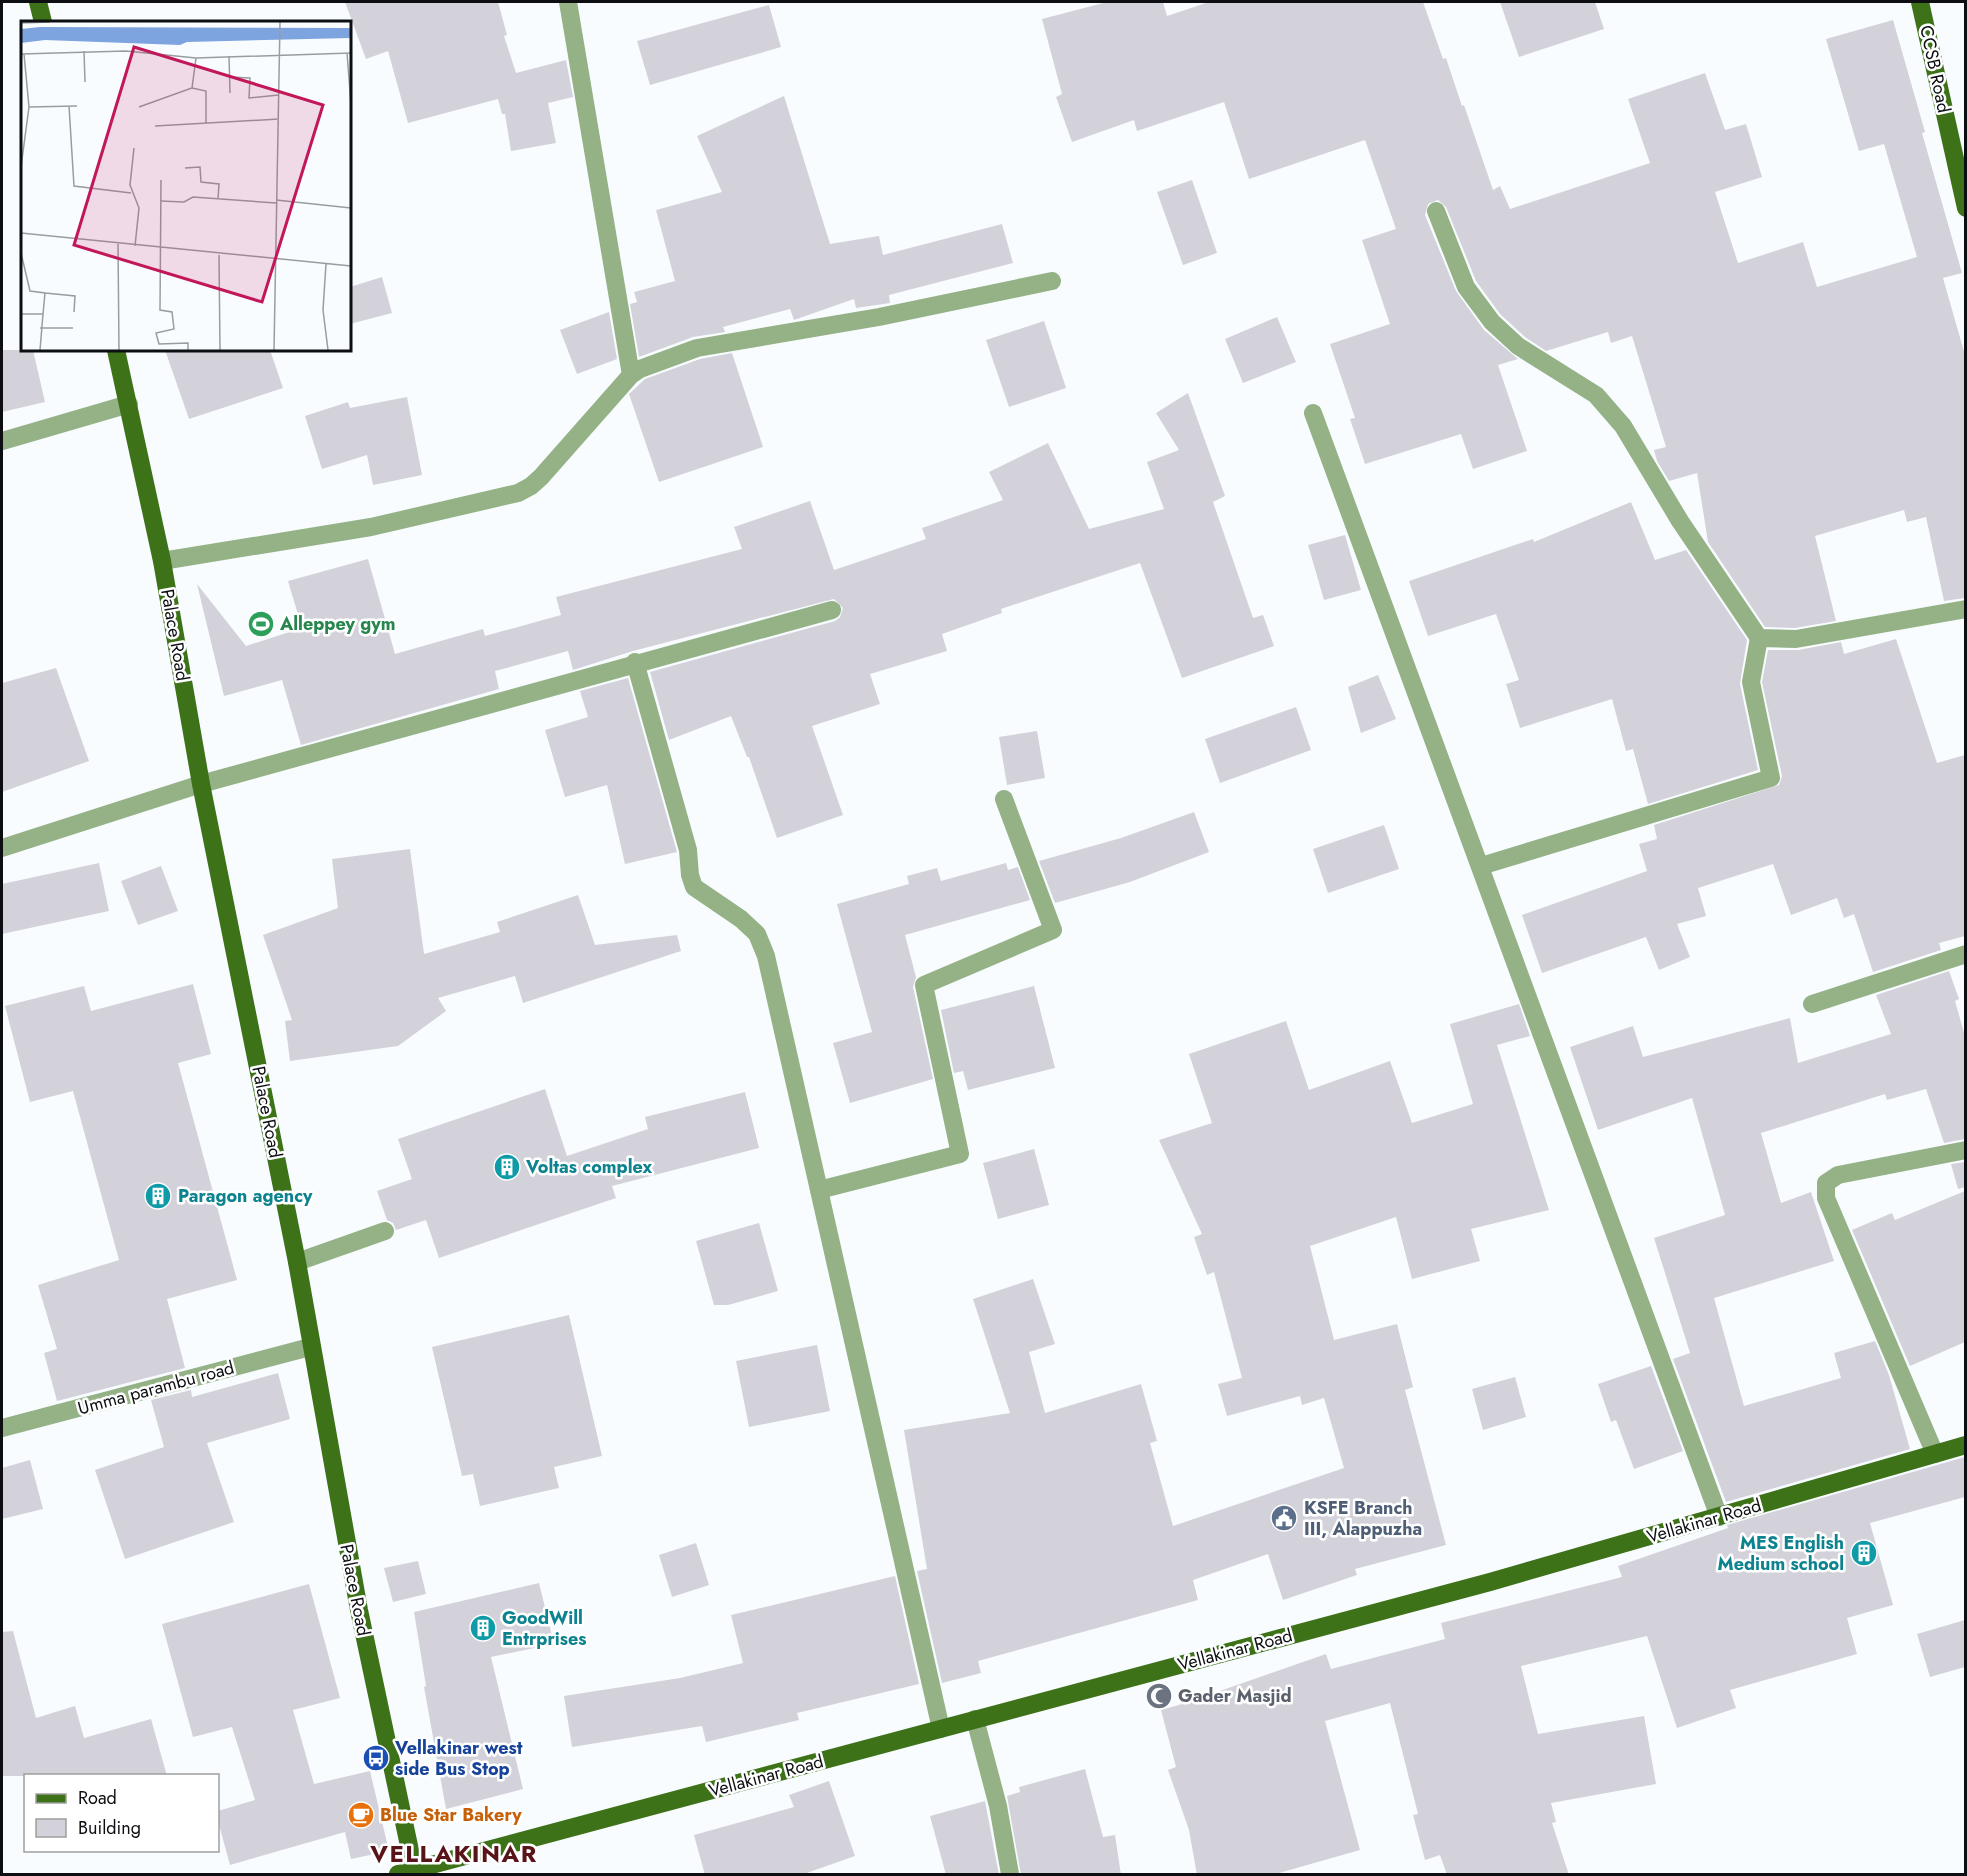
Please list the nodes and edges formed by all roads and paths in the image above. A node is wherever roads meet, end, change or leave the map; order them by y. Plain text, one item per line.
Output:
1 (38, 2) edge
2 (568, 2) edge
3 (1920, 2) edge
4 (43, 21) edge
5 (1965, 208) edge
6 (1437, 211) dead end
7 (1052, 281) dead end
8 (117, 351) edge
9 (631, 375) junction
10 (129, 405) junction
11 (1313, 412) dead end
12 (2, 441) edge
13 (162, 561) junction
14 (1965, 609) edge
15 (832, 610) dead end
16 (1759, 638) junction
17 (635, 662) junction
18 (201, 784) junction
19 (1004, 799) dead end
20 (2, 848) edge
21 (1481, 866) junction
22 (1964, 960) edge
23 (1812, 1004) dead end
24 (1965, 1149) edge
25 (819, 1190) junction
26 (385, 1231) dead end
27 (297, 1262) junction
28 (310, 1347) junction
29 (2, 1428) edge
30 (1965, 1445) edge
31 (1935, 1454) junction
32 (1719, 1517) junction
33 (975, 1719) junction
34 (941, 1729) junction
35 (409, 1873) edge
36 (1010, 1875) edge

1 - 4 main road
2 - 9 street
3 - 5 main road, CCSB Road
6 - 16 street
7 - 9 street
8 - 10 main road, Palace Road
9 - 13 street
10 - 12 street
10 - 13 main road, Palace Road
11 - 21 street
13 - 18 main road, Palace Road
14 - 16 street
15 - 17 street
16 - 21 street
17 - 18 street
17 - 25 street
18 - 20 street
18 - 27 main road, Palace Road
19 - 25 street
21 - 32 street
22 - 23 street
24 - 31 street
25 - 34 street
26 - 27 street
27 - 28 main road, Palace Road
28 - 29 street, Umma parambu road
28 - 35 main road, Palace Road
30 - 31 main road, Vellakinar Road
31 - 32 main road, Vellakinar Road
32 - 33 main road, Vellakinar Road
33 - 34 main road, Vellakinar Road
33 - 36 street
34 - 35 main road, Vellakinar Road

